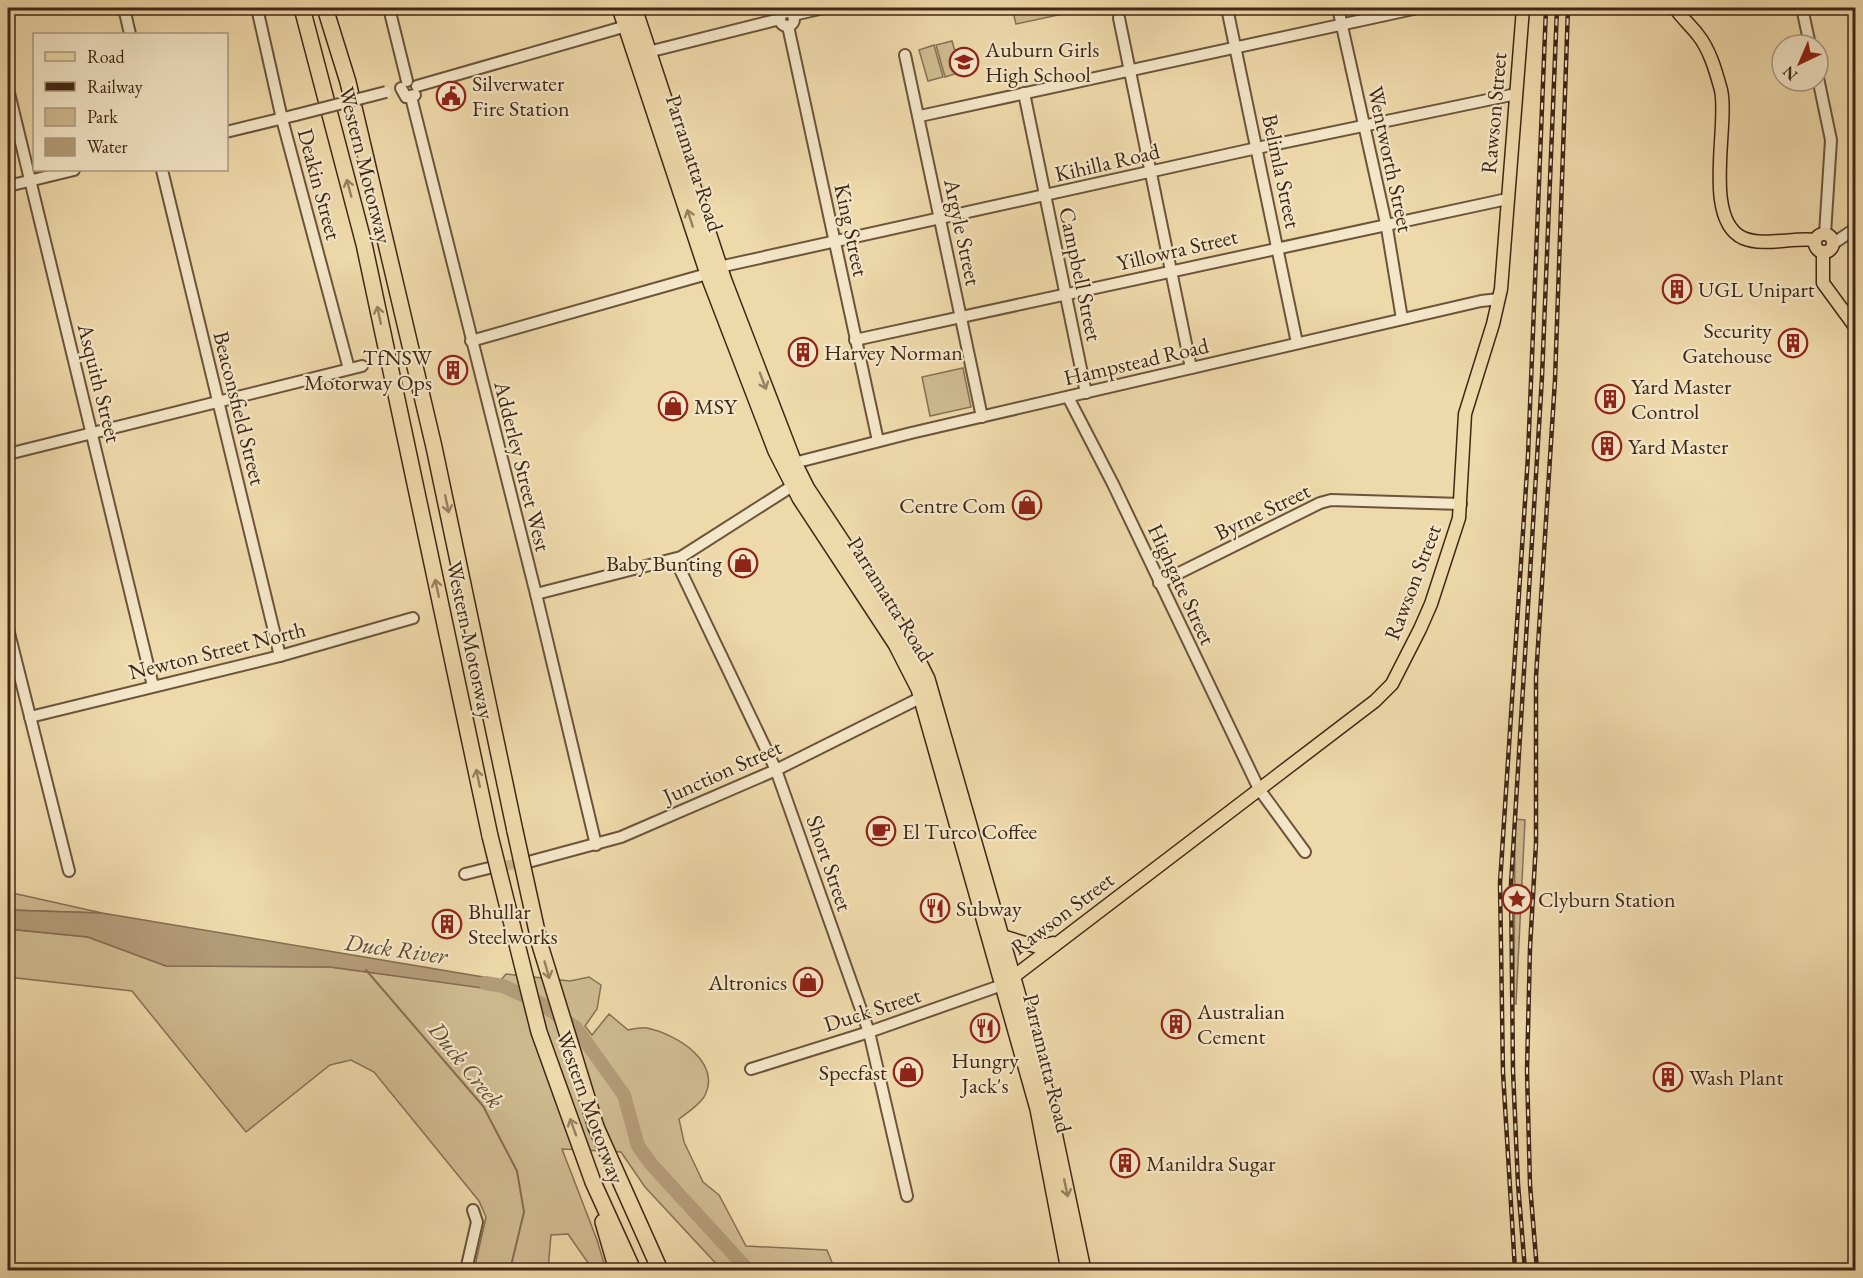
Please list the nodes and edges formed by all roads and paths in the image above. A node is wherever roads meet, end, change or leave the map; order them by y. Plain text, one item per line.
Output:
1 (124, 8) edge
2 (257, 8) edge
3 (302, 8) edge
4 (325, 8) edge
5 (335, 8) edge
6 (389, 8) edge
7 (620, 8) edge
8 (634, 8) edge
9 (824, 8) edge
10 (1227, 8) edge
11 (1338, 8) edge
12 (1418, 8) edge
13 (1523, 8) edge
14 (1675, 8) edge
15 (1802, 8) edge
16 (1119, 18) dead end
17 (784, 23) junction
18 (1342, 24) junction
19 (633, 25) junction
20 (130, 33) edge
21 (1807, 33) edge
22 (1236, 47) junction
23 (648, 52) junction
24 (905, 55) dead end
25 (1130, 70) junction
26 (348, 82) junction
27 (408, 85) junction
28 (8, 89) edge
29 (1024, 93) junction
30 (1821, 93) edge
31 (1516, 94) junction
32 (920, 116) junction
33 (282, 118) junction
34 (1364, 125) junction
35 (228, 132) edge
36 (1257, 148) junction
37 (70, 171) edge
38 (162, 171) edge
39 (1152, 171) junction
40 (30, 181) junction
41 (8, 186) edge
42 (1044, 196) junction
43 (1507, 199) junction
44 (939, 219) junction
45 (1385, 223) junction
46 (1856, 228) edge
47 (1825, 239) junction
48 (834, 241) junction
49 (1279, 247) junction
50 (714, 270) junction
51 (1172, 271) junction
52 (1065, 294) junction
53 (1499, 299) junction
54 (961, 317) junction
55 (1402, 319) junction
56 (1856, 327) edge
57 (855, 340) junction
58 (471, 341) junction
59 (1297, 343) junction
60 (362, 366) dead end
61 (1191, 368) junction
62 (349, 369) junction
63 (1086, 393) junction
64 (1068, 397) junction
65 (218, 401) junction
66 (982, 417) junction
67 (92, 433) junction
68 (878, 441) junction
69 (8, 454) edge
70 (789, 465) junction
71 (797, 483) junction
72 (1461, 504) junction
73 (675, 559) junction
74 (1159, 583) junction
75 (536, 594) junction
76 (413, 618) dead end
77 (8, 629) edge
78 (280, 656) junction
79 (153, 686) junction
80 (921, 697) junction
81 (30, 717) junction
82 (776, 770) junction
83 (1259, 789) junction
84 (596, 845) junction
85 (1305, 852) dead end
86 (532, 861) tunnel mouth
87 (489, 868) tunnel mouth
88 (69, 871) dead end
89 (465, 874) dead end
90 (1002, 936) junction
91 (1057, 942) junction
92 (1009, 981) junction
93 (868, 1032) junction
94 (751, 1069) dead end
95 (593, 1182) junction
96 (622, 1195) junction
97 (907, 1196) dead end
98 (473, 1210) dead end
99 (466, 1270) edge
100 (617, 1270) edge
101 (633, 1270) edge
102 (650, 1270) edge
103 (660, 1270) edge
104 (1069, 1270) edge
105 (1083, 1270) edge

1 - 20 street
2 - 33 street, Deakin Street
95 -> 3 highway, Western Motorway, bridge
4 - 26 highway, Western Motorway
5 - 26 highway
6 - 27 street
7 - 19 highway, Parramatta Road
8 - 19 highway, Parramatta Road
9 - 17 street
10 - 22 street, Belimla Street
11 - 18 street, Wentworth Street
12 - 18 street
13 - 31 main road, Rawson Street
14 - 47 main road
15 - 21 street
16 - 25 street
17 - 23 street
17 - 48 street, King Street
18 - 22 street
18 - 34 street, Wentworth Street
19 - 23 highway, Parramatta Road
19 - 27 street
50 -> 19 highway, Parramatta Road
22 - 25 street
22 - 36 street, Belimla Street
23 - 50 highway, Parramatta Road
24 - 32 street, Argyle Street
25 - 29 street
25 - 39 street
26 -> 96 highway, Western Motorway, bridge
27 - 33 street, bridge
27 - 58 street, Adderley Street West
28 - 40 street, Asquith Street
29 - 32 street
29 - 42 street, Campbell Street
30 - 47 street
31 - 34 street, Kihilla Road
31 - 43 main road, Rawson Street
32 - 44 street, Argyle Street
33 - 35 street
33 - 62 street, Deakin Street
34 - 36 street, Kihilla Road
34 - 45 street, Wentworth Street
36 - 39 street, Kihilla Road
36 - 49 street, Belimla Street
37 - 40 street
38 - 65 street, Beaconsfield Street
39 - 42 street, Kihilla Road
39 - 51 street
40 - 41 street
40 - 67 street, Asquith Street
42 - 44 street, Kihilla Road
42 - 52 street, Campbell Street
43 - 45 street, Yillowra Street
43 - 53 main road, Rawson Street
44 - 48 street, Kihilla Road
44 - 54 street, Argyle Street
45 - 49 street, Yillowra Street
45 - 55 street, Wentworth Street
46 - 47 street
47 - 56 main road
48 - 50 street, Kihilla Road
48 - 57 street, King Street
49 - 51 street, Yillowra Street
49 - 59 street, Belimla Street
50 - 58 street, Kihilla Road
50 - 70 highway, Parramatta Road
51 - 52 street, Yillowra Street
51 - 61 street
52 - 54 street, Yillowra Street
52 - 63 street, Campbell Street
53 - 55 street, Hampstead Road
53 - 72 main road, Rawson Street
54 - 57 street, Yillowra Street
54 - 66 street, Argyle Street
55 - 59 street, Hampstead Road
57 - 68 street, King Street
58 - 75 street, Adderley Street West
59 - 61 street, Hampstead Road
60 - 62 street
61 - 63 street, Hampstead Road
62 - 65 street
63 - 64 street, Hampstead Road
64 - 66 street, Hampstead Road
64 - 74 street, Highgate Street
65 - 67 street
65 - 78 street, Beaconsfield Street
66 - 68 street, Hampstead Road
67 - 69 street
67 - 79 street, Asquith Street
68 - 70 street, Hampstead Road
70 - 71 highway, Parramatta Road
71 - 73 street
71 - 80 highway, Parramatta Road
71 - 90 highway, Parramatta Road
72 - 74 street, Byrne Street
72 - 83 main road, Rawson Street
73 - 75 street
73 - 82 street, Short Street
74 - 83 street, Highgate Street
75 - 84 street, Adderley Street West
76 - 78 street, Newton Street North
77 - 81 street
78 - 79 street, Newton Street North
79 - 81 street, Newton Street North
80 - 82 street, Junction Street
80 - 92 highway, Parramatta Road
81 - 88 street
82 - 84 street, Junction Street
82 - 93 street, Short Street
83 - 85 street, Highgate Street
83 - 91 main road, Rawson Street
84 - 86 street, Junction Street
87 - 89 street
90 - 91 main road
90 - 92 highway, Parramatta Road
91 - 92 main road, Rawson Street
92 - 93 street, Duck Street
92 - 104 highway, Parramatta Road
92 -> 105 highway, Parramatta Road
93 - 94 street, Duck Street
93 - 97 street, Short Street
95 - 100 highway
95 - 101 highway, Western Motorway
96 - 102 highway, Western Motorway
96 - 103 highway, Western Motorway
98 - 99 street

